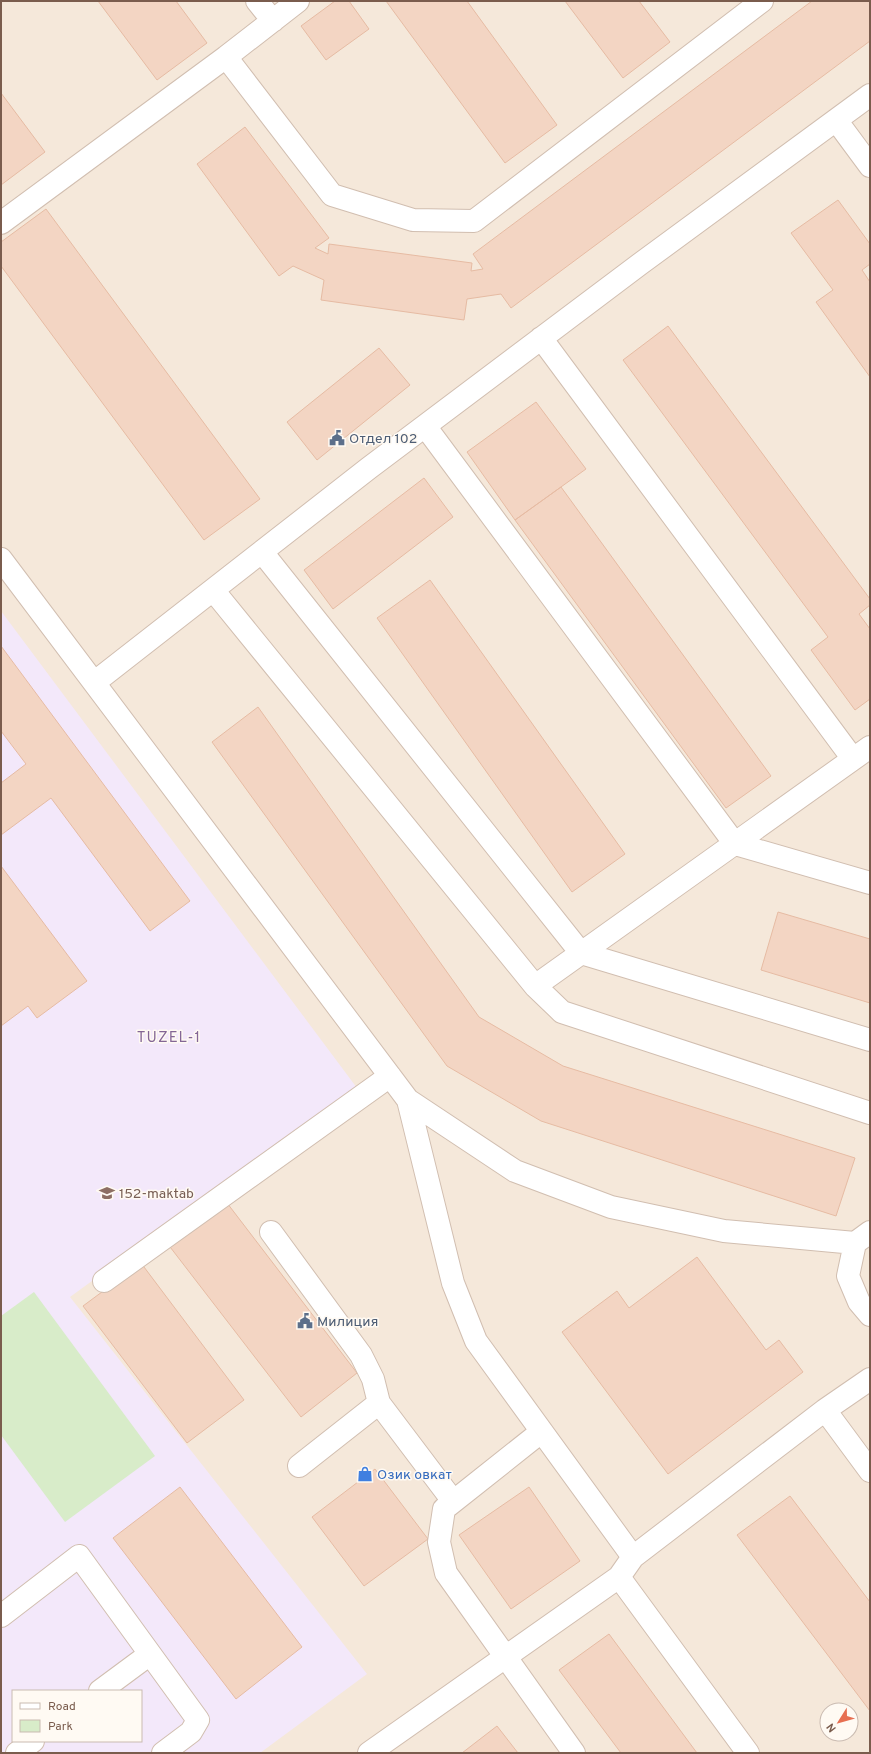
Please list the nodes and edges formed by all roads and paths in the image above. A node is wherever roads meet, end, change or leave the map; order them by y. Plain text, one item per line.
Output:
1 (257, 1) edge
2 (298, 1) edge
3 (762, 1) edge
4 (273, 21) junction
5 (226, 57) junction
6 (870, 95) edge
7 (836, 120) junction
8 (870, 166) edge
9 (1, 223) edge
10 (541, 338) junction
11 (425, 426) junction
12 (262, 552) junction
13 (1, 559) edge
14 (213, 590) junction
15 (95, 682) junction
16 (862, 753) edge
17 (735, 844) junction
18 (870, 883) edge
19 (581, 954) junction
20 (535, 986) junction
21 (870, 1040) edge
22 (390, 1076) junction
23 (408, 1100) junction
24 (870, 1113) edge
25 (271, 1232) dead end
26 (862, 1237) edge
27 (104, 1281) dead end
28 (870, 1315) edge
29 (870, 1379) edge
30 (379, 1404) junction
31 (825, 1410) junction
32 (541, 1432) junction
33 (299, 1466) dead end
34 (870, 1471) edge
35 (453, 1501) junction
36 (633, 1557) junction
37 (619, 1578) junction
38 (1, 1616) edge
39 (150, 1654) junction
40 (504, 1657) junction
41 (101, 1690) edge
42 (32, 1742) edge
43 (17, 1753) edge
44 (163, 1753) edge
45 (369, 1753) edge
46 (574, 1753) edge
47 (748, 1753) edge

1 - 4 street
2 - 4 street
3 - 5 street
4 - 5 street
5 - 9 street
6 - 7 street
7 - 8 street
7 - 10 street
10 - 11 street
10 - 16 street
11 - 12 street
11 - 17 street
12 - 14 street
12 - 19 street
13 - 15 street
14 - 15 street
14 - 20 street
15 - 22 street
16 - 17 street
17 - 18 street
17 - 19 street
19 - 20 street
19 - 21 street
20 - 24 street
22 - 23 street
22 - 27 street
23 - 26 street
23 - 32 street
25 - 30 street
26 - 28 street
29 - 31 street
30 - 33 street
30 - 35 street
31 - 34 street
31 - 36 street
32 - 35 street
32 - 36 street
35 - 40 street
36 - 37 street
37 - 40 street
37 - 47 street
38 - 39 street
39 - 41 street
39 - 44 street
40 - 45 street
40 - 46 street
42 - 43 street

